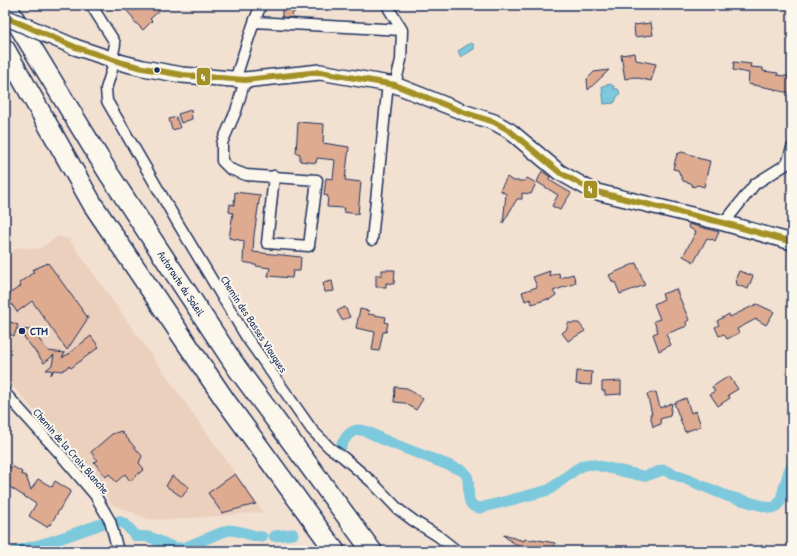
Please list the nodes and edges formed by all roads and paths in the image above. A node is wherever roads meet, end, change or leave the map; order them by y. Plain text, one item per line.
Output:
1 (6, 5) edge
2 (91, 5) edge
3 (261, 5) edge
4 (388, 5) edge
5 (5, 17) edge
6 (254, 22) junction
7 (402, 30) junction
8 (5, 49) edge
9 (114, 60) junction
10 (240, 80) junction
11 (392, 84) junction
12 (792, 148) edge
13 (274, 176) junction
14 (724, 224) junction
15 (372, 240) dead end
16 (792, 242) edge
17 (5, 393) edge
18 (118, 551) edge
19 (335, 551) edge
20 (372, 551) edge
21 (457, 551) edge

1 - 20 highway, Autoroute du Soleil
2 - 9 street, Chemin des Basses Viougues
3 - 6 street
4 - 7 street
5 - 9 street, bridge
6 - 7 street
6 - 10 street
7 - 11 street
8 - 19 highway
9 - 10 street
9 - 21 street, Chemin des Basses Viougues
10 - 11 street
10 - 13 street
11 - 14 street
11 - 15 street
12 - 14 street
13 - 13 street
14 - 16 street
17 - 18 street, Chemin de la Croix Blanche

